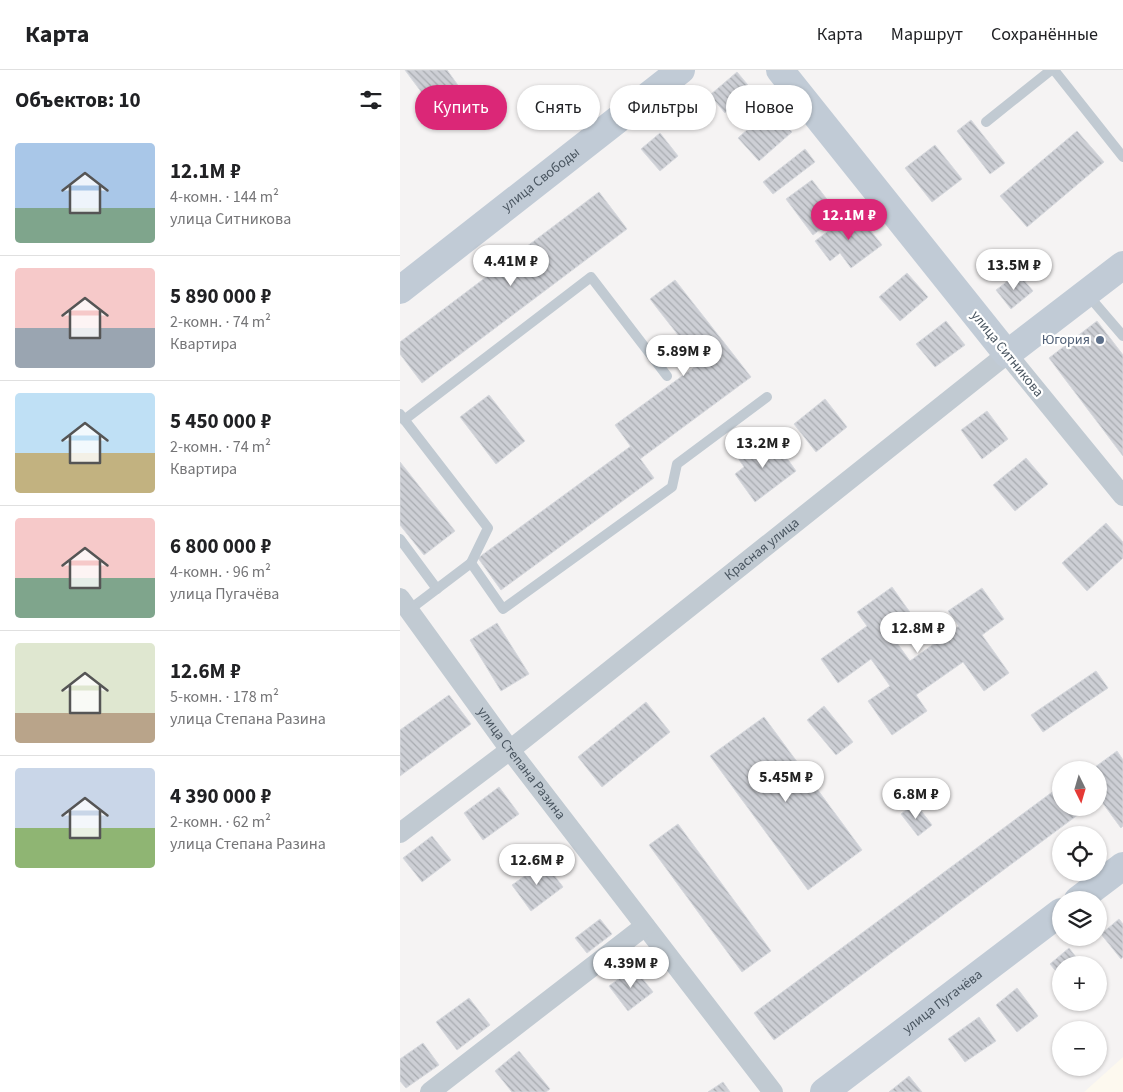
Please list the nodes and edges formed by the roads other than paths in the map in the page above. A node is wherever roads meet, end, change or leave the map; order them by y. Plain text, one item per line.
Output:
1 (681, 70) edge
2 (780, 70) edge
3 (1053, 70) edge
4 (986, 122) dead end
5 (1123, 157) edge
6 (1123, 265) edge
7 (400, 290) edge
8 (1086, 293) junction
9 (1123, 336) edge
10 (1007, 354) junction
11 (667, 376) dead end
12 (767, 397) dead end
13 (402, 417) edge
14 (1123, 496) edge
15 (400, 539) edge
16 (471, 564) junction
17 (437, 588) junction
18 (404, 604) edge
19 (510, 750) junction
20 (400, 833) edge
21 (1123, 866) edge
22 (1090, 891) edge
23 (1052, 919) edge
24 (645, 926) junction
25 (430, 1092) edge
26 (773, 1092) edge
27 (824, 1092) edge

1 - 7 main road, улица Свободы
2 - 10 main road, улица Ситникова
3 - 4 lane
3 - 5 lane
6 - 8 main road, Красная улица
8 - 9 lane
8 - 10 main road, Красная улица
10 - 14 street, улица Ситникова
10 - 19 street, Красная улица
11 - 13 lane
12 - 16 lane
13 - 16 lane
15 - 17 lane
16 - 17 lane
17 - 18 lane
18 - 19 street, улица Степана Разина
19 - 20 street, Красная улица
19 - 24 street, улица Степана Разина
21 - 22 main road
23 - 27 main road, улица Пугачёва
24 - 25 street
24 - 26 street, улица Степана Разина

